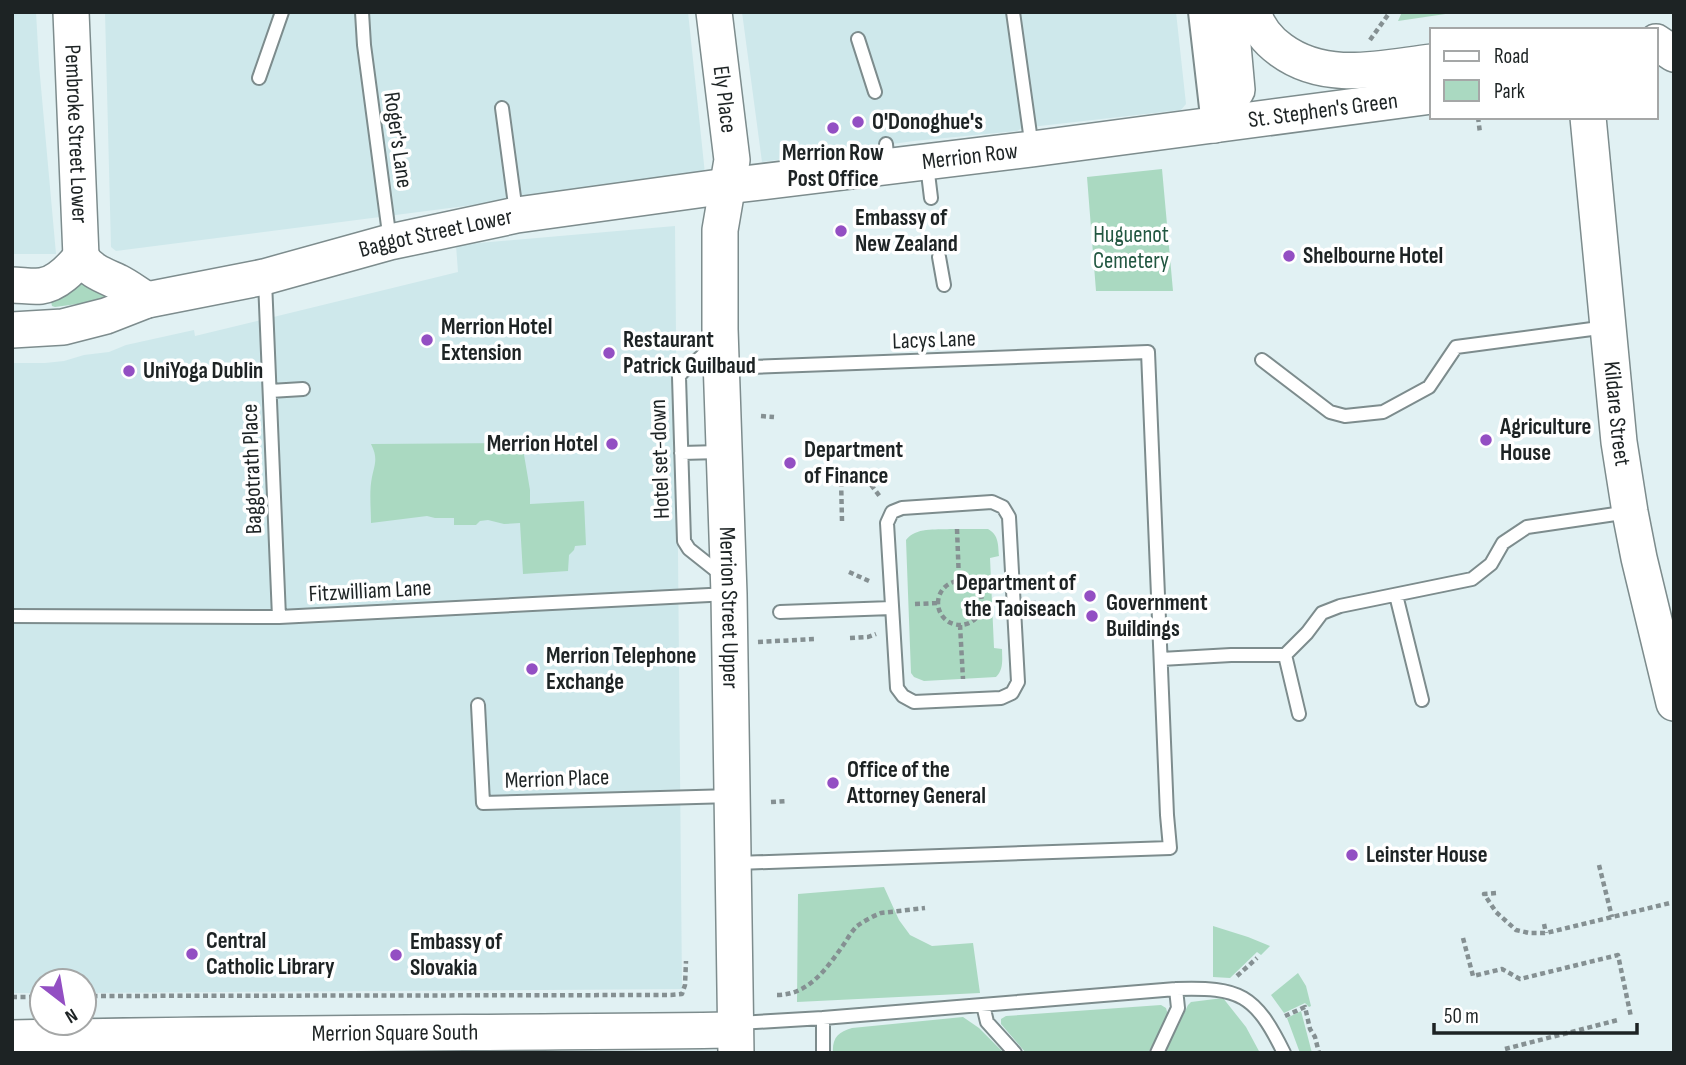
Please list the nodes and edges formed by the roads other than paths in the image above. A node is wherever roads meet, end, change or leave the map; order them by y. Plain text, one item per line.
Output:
1 (71, 12) edge
2 (282, 12) edge
3 (362, 12) edge
4 (714, 12) edge
5 (1013, 12) edge
6 (1201, 12) edge
7 (1230, 12) edge
8 (1253, 12) edge
9 (858, 39) dead end
10 (1658, 43) edge
11 (1674, 54) edge
12 (1430, 62) edge
13 (259, 78) dead end
14 (875, 92) dead end
15 (1430, 97) edge
16 (502, 108) dead end
17 (1588, 119) edge
18 (1214, 125) junction
19 (1032, 149) junction
20 (929, 161) junction
21 (727, 186) junction
22 (931, 198) dead end
23 (517, 215) junction
24 (390, 242) junction
25 (81, 257) junction
26 (939, 257) dead end
27 (264, 277) junction
28 (12, 285) edge
29 (944, 285) dead end
30 (147, 300) junction
31 (1607, 327) junction
32 (12, 330) edge
33 (720, 330) junction
34 (1262, 360) dead end
35 (722, 369) junction
36 (303, 389) dead end
37 (270, 391) junction
38 (724, 452) junction
39 (681, 453) junction
40 (1630, 512) junction
41 (729, 589) junction
42 (1396, 595) junction
43 (892, 608) junction
44 (780, 612) dead end
45 (12, 616) edge
46 (279, 617) junction
47 (1284, 655) junction
48 (1161, 659) junction
49 (1672, 686) edge
50 (1422, 700) dead end
51 (478, 705) dead end
52 (1299, 714) dead end
53 (732, 796) junction
54 (733, 863) junction
55 (1176, 989) junction
56 (983, 1005) junction
57 (823, 1018) junction
58 (735, 1035) edge
59 (12, 1038) edge
60 (823, 1053) edge
61 (1014, 1053) edge
62 (1157, 1053) edge
63 (1284, 1053) edge

1 - 25 main road, Pembroke Street Lower
2 - 13 lane
3 - 24 lane, Roger's Lane
4 - 21 main road, Ely Place
5 - 19 lane
6 - 18 street
7 - 18 main road, St. Stephen's Green
8 - 12 main road, St. Stephen's Green
9 - 14 lane
10 - 11 main road
15 - 18 main road, St. Stephen's Green
16 - 23 lane
17 - 31 main road, Kildare Street
18 - 19 main road, Merrion Row
19 - 20 main road, Merrion Row
20 - 21 main road, Merrion Row
20 - 22 lane
21 - 23 main road, Baggot Street Lower
21 - 33 main road, Merrion Street Upper
23 - 24 main road, Baggot Street Lower
24 - 27 main road, Baggot Street Lower
25 - 28 main road
25 - 30 main road
26 - 29 lane
27 - 30 main road, Baggot Street Lower
27 - 37 lane, Baggotrath Place
30 - 32 main road, Baggot Street Lower
31 - 34 lane
31 - 40 main road, Kildare Street
33 - 35 main road, Merrion Street Upper
33 - 39 lane, Hotel set-down
35 - 38 main road, Merrion Street Upper
35 - 48 lane, Lacys Lane
36 - 37 lane
37 - 46 lane, Baggotrath Place
38 - 39 lane
38 - 41 main road, Merrion Street Upper
39 - 41 lane, Hotel set-down
40 - 42 lane
40 - 49 main road, Kildare Street
41 - 46 lane, Fitzwilliam Lane
41 - 53 main road, Merrion Street Upper
42 - 47 lane
42 - 50 lane
43 - 43 lane
43 - 44 lane
45 - 46 lane, Fitzwilliam Lane
47 - 48 lane
47 - 52 lane
48 - 54 lane
51 - 53 lane, Merrion Place
53 - 54 main road, Merrion Street Upper
54 - 58 main road, Merrion Street Upper
55 - 56 lane
55 - 62 lane
55 - 63 lane
56 - 57 lane
56 - 61 lane
57 - 58 lane
57 - 60 lane
58 - 59 main road, Merrion Square South

